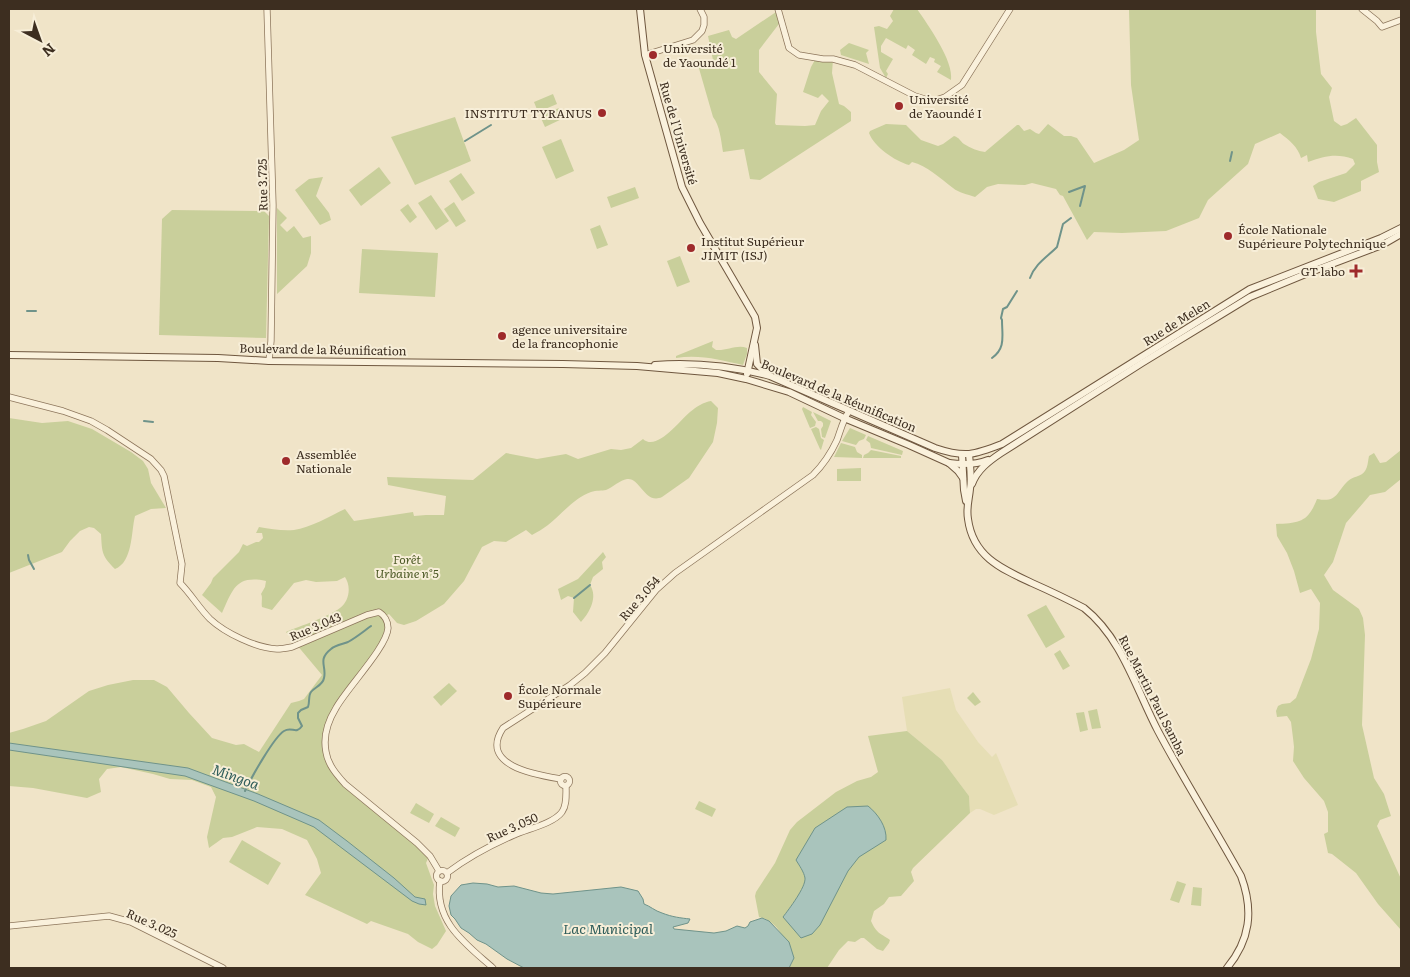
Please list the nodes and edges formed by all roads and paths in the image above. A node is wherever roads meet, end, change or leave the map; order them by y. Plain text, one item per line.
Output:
1 (268, 9) edge
2 (640, 9) edge
3 (700, 9) edge
4 (778, 9) edge
5 (1010, 9) edge
6 (1362, 9) edge
7 (1401, 20) edge
8 (645, 55) junction
9 (1401, 228) edge
10 (1401, 234) edge
11 (755, 336) junction
12 (9, 354) edge
13 (269, 361) junction
14 (636, 366) junction
15 (749, 370) junction
16 (770, 376) junction
17 (746, 379) junction
18 (9, 397) edge
19 (849, 411) junction
20 (844, 418) junction
21 (968, 454) junction
22 (994, 458) junction
23 (949, 463) junction
24 (970, 464) junction
25 (962, 465) junction
26 (964, 478) junction
27 (970, 489) junction
28 (967, 503) junction
29 (566, 786) joint
30 (439, 871) junction
31 (446, 873) junction
32 (440, 881) junction
33 (9, 926) edge
34 (223, 968) edge
35 (493, 968) edge
36 (1227, 968) edge

1 - 13 street, Rue 3.725
2 - 8 main road, Rue de l'Université
3 - 8 street
4 - 5 street
6 - 7 street
8 - 11 main road, Rue de l'Université
9 - 21 main road, Rue de Melen
10 - 22 main road, Rue de Melen
11 - 15 main road, Rue de l'Université
11 - 16 main road, Rue de l'Université
12 - 13 main road, Boulevard de la Réunification
13 - 14 main road, Boulevard de la Réunification
14 - 15 main road, Boulevard de la Réunification
14 - 17 main road, Boulevard de la Réunification
15 - 16 main road, Boulevard de la Réunification
15 - 17 main road, Rue de l'Université
16 - 19 main road, Boulevard de la Réunification
17 - 20 main road, Boulevard de la Réunification
18 - 30 street, Rue 3.043
19 - 20 street, Rue 3.054
19 - 21 main road, Boulevard de la Réunification
20 - 23 main road, Boulevard de la Réunification
20 - 29 street, Rue 3.054
21 - 24 main road, Rue Martin Paul Samba
21 - 25 main road
22 - 24 main road
22 - 27 main road
23 - 25 main road
23 - 26 main road
24 - 25 main road
24 - 27 main road, Rue Martin Paul Samba
25 - 26 main road
26 - 28 main road
27 - 28 main road, Rue Martin Paul Samba
28 - 36 main road, Rue Martin Paul Samba
29 - 31 street, Rue 3.050
30 - 31 street
30 - 32 street
31 - 32 street
32 - 35 street
33 - 34 street, Rue 3.025

